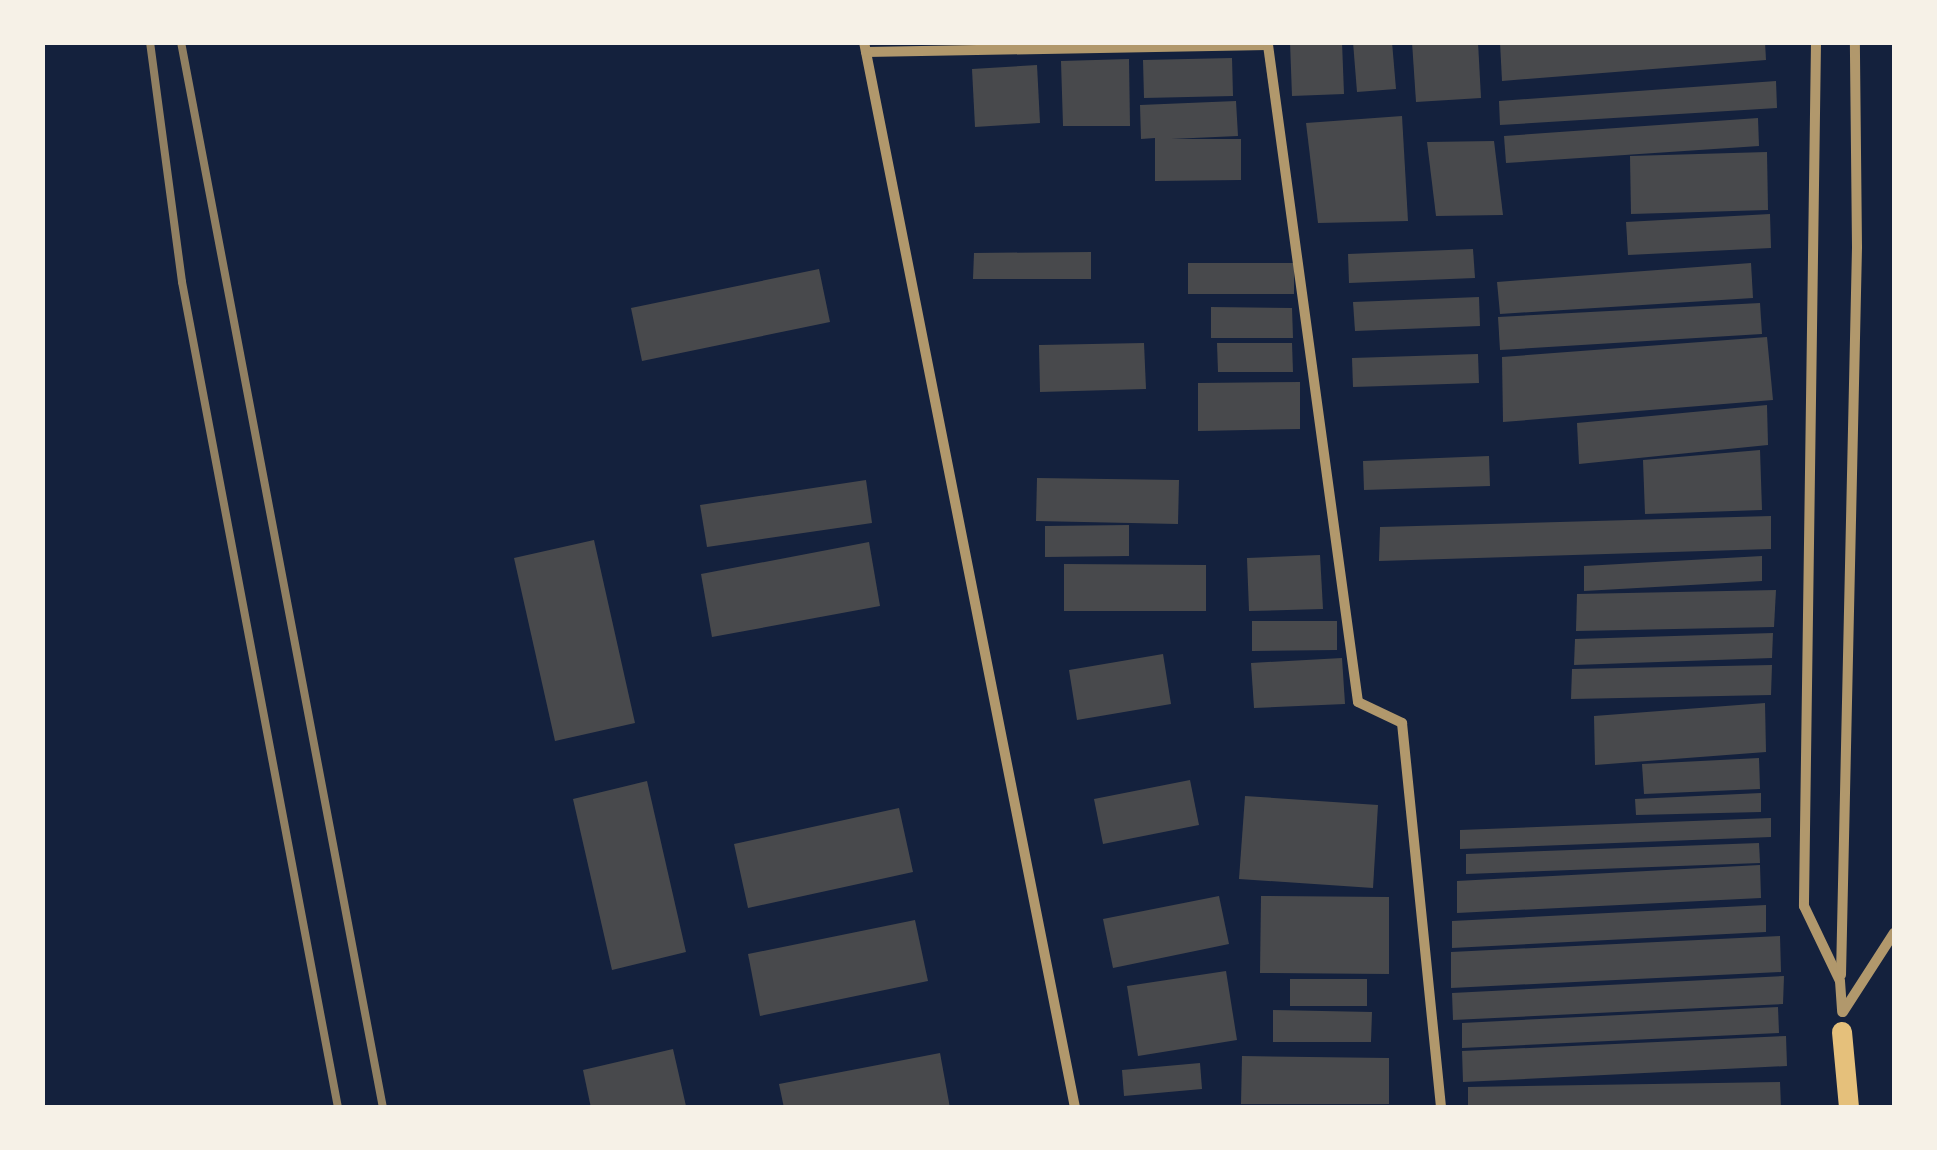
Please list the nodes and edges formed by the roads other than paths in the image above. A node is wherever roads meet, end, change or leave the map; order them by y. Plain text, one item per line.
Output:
1 (1816, 42) edge
2 (1855, 42) edge
3 (865, 47) edge
4 (1894, 933) edge
5 (1840, 981) junction
6 (1842, 1022) junction
7 (1076, 1108) edge
8 (1442, 1108) edge
9 (1848, 1108) edge

1 - 5 street
2 - 5 street
3 - 7 street
3 - 8 street
4 - 6 street
5 - 6 street
6 - 9 main road

